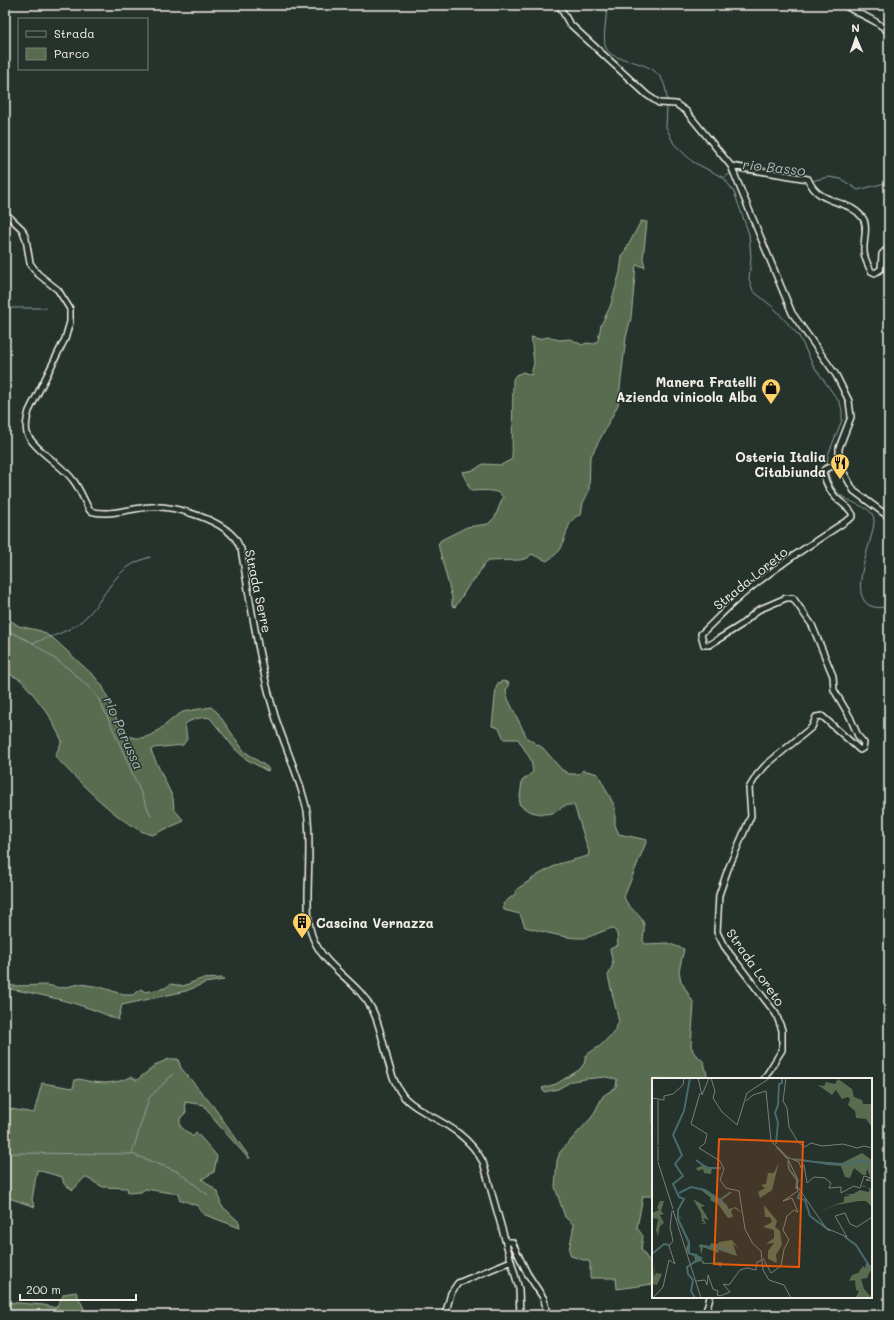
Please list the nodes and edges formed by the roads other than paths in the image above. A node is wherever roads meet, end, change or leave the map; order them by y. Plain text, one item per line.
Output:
1 (558, 5) edge
2 (844, 5) edge
3 (889, 33) edge
4 (732, 170) junction
5 (5, 213) edge
6 (889, 247) edge
7 (839, 464) junction
8 (889, 517) edge
9 (765, 1078) edge
10 (506, 1242) junction
11 (511, 1261) junction
12 (710, 1298) edge
13 (445, 1315) edge
14 (520, 1315) edge
15 (547, 1315) edge
16 (705, 1315) edge

1 - 4 street
2 - 3 street
4 - 6 street
4 - 7 street
5 - 10 street, Strada Serre
7 - 8 street
7 - 9 street, Strada Loreto
10 - 11 street, Strada Serre
10 - 15 street
11 - 13 street
11 - 14 street, Strada Serre
12 - 16 street

